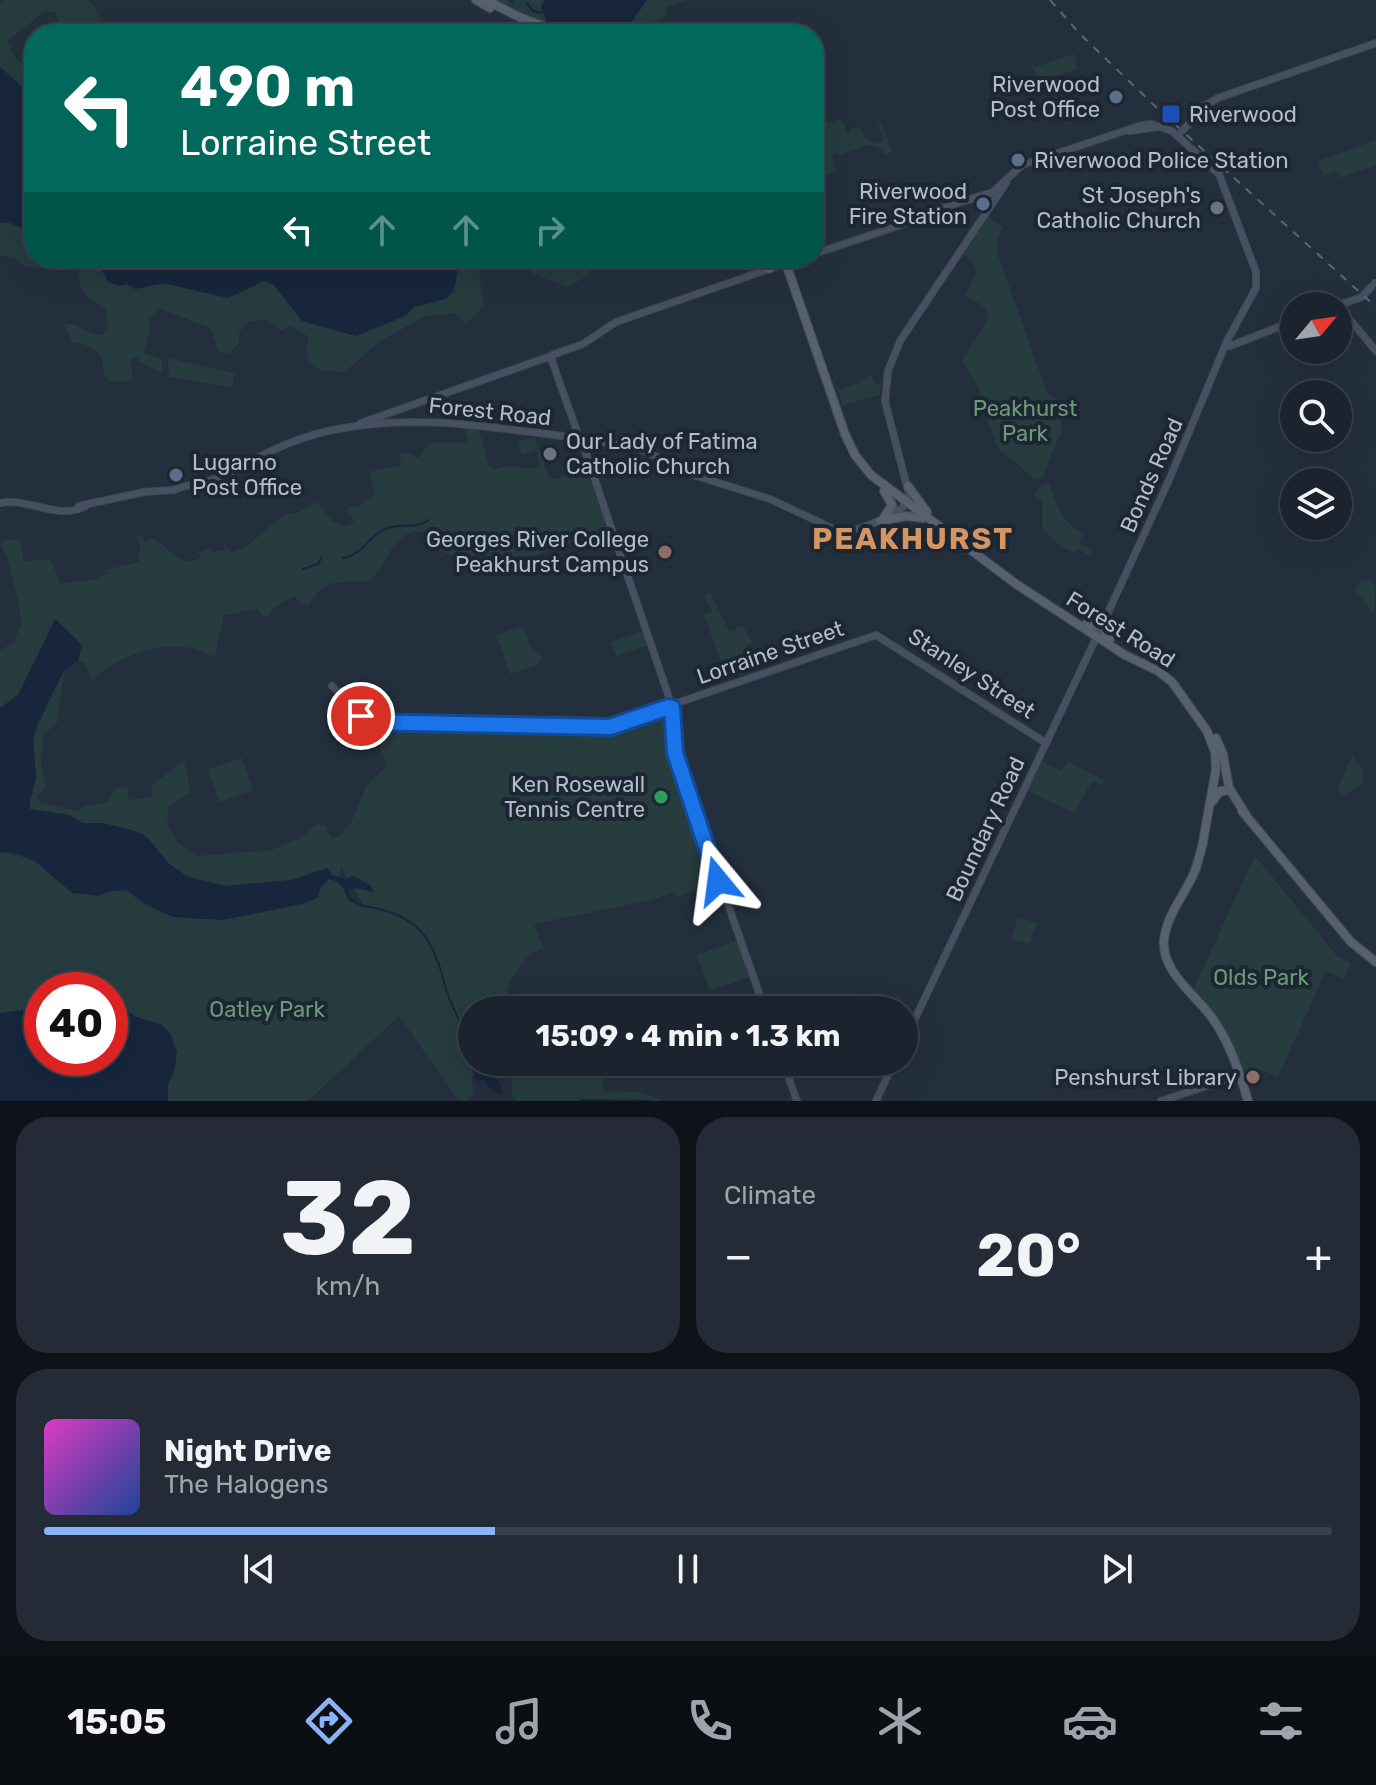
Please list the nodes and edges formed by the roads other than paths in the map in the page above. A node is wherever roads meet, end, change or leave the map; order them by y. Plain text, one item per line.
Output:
1 (476, 0) edge
2 (486, 0) edge
3 (530, 24) edge
4 (531, 24) edge
5 (1376, 43) edge
6 (1179, 134) junction
7 (1008, 180) junction
8 (990, 193) junction
9 (992, 205) junction
10 (824, 251) edge
11 (789, 268) edge
12 (789, 268) edge
13 (769, 269) edge
14 (1374, 287) edge
15 (1352, 301) edge
16 (1352, 322) edge
17 (1280, 326) edge
18 (1231, 344) junction
19 (1376, 351) edge
20 (553, 358) junction
21 (387, 419) junction
22 (350, 428) junction
23 (580, 439) junction
24 (874, 479) junction
25 (906, 493) junction
26 (0, 503) edge
27 (927, 516) junction
28 (882, 519) junction
29 (1100, 629) junction
30 (878, 635) joint
31 (332, 686) dead end
32 (672, 706) junction
33 (1218, 741) junction
34 (1046, 743) junction
35 (1218, 784) junction
36 (1236, 800) junction
37 (1246, 815) junction
38 (1202, 847) junction
39 (1376, 962) edge
40 (760, 996) edge
41 (918, 1013) edge
42 (1240, 1075) junction
43 (788, 1076) edge
44 (888, 1076) edge
45 (797, 1101) edge
46 (876, 1101) edge
47 (1161, 1101) edge
48 (1248, 1101) edge

1 - 3 main road
2 - 4 main road
5 - 6 street, bridge
6 - 7 street, Bonds Road
6 - 18 street, Bonds Road
7 - 8 street
7 - 9 street
8 - 9 street
8 - 10 street
9 - 25 street
11 - 25 main road
12 - 24 main road
13 - 20 street
14 - 15 street
16 - 19 street
17 - 18 street
18 - 29 street, Bonds Road
20 - 21 street
20 - 23 street
21 - 22 street
21 - 22 street, Forest Road
21 - 23 street, Forest Road
22 - 26 street, Forest Road
23 - 28 street, Forest Road
23 - 32 street
24 - 25 main road
24 - 28 main road
25 - 27 main road, Forest Road
25 - 27 main road
25 - 28 street, Forest Road
27 - 28 main road
27 - 29 main road, Forest Road
27 - 29 main road, Forest Road
29 - 33 main road, Forest Road
29 - 34 street, Boundary Road
29 - 35 main road, Forest Road
30 - 32 street, Lorraine Street
30 - 34 street, Stanley Street
31 - 32 street, Lorraine Street
32 - 40 street
33 - 35 main road, Forest Road
33 - 36 main road, Forest Road
34 - 41 street, Boundary Road
35 - 36 main road
35 - 37 main road
35 - 38 main road, Forest Road
35 - 38 main road, Forest Road
36 - 37 main road
37 - 39 main road
38 - 42 main road, Forest Road
42 - 47 street
42 - 48 main road, Forest Road
43 - 45 street
44 - 46 street

